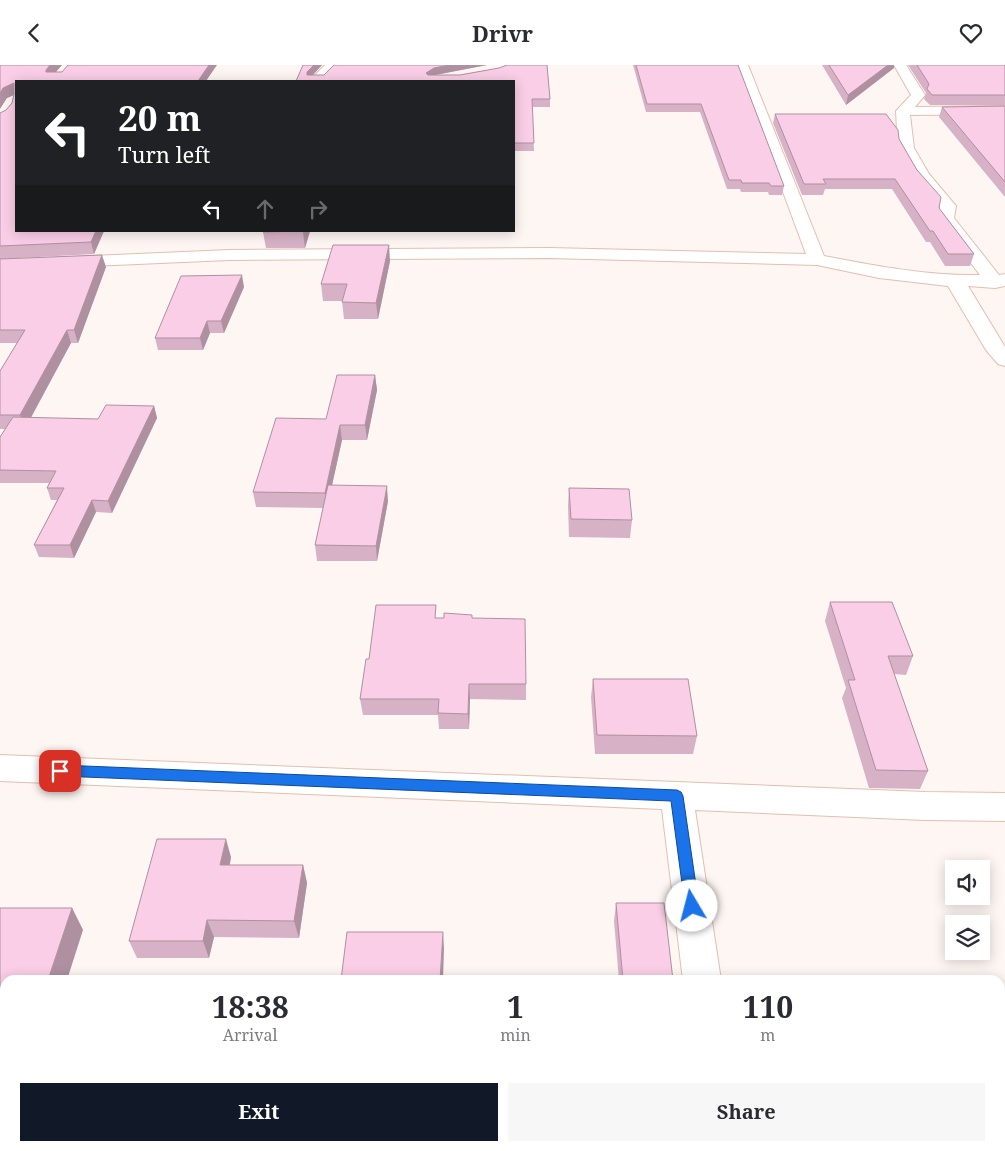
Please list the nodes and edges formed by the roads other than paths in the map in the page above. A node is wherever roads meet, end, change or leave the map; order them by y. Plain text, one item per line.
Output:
1 (333, 65) edge
2 (742, 65) edge
3 (900, 65) edge
4 (316, 80) edge
5 (1005, 110) edge
6 (903, 111) junction
7 (817, 260) junction
8 (0, 265) edge
9 (955, 281) junction
10 (1000, 281) edge
11 (1005, 360) edge
12 (0, 768) edge
13 (677, 796) junction
14 (1005, 807) edge
15 (701, 975) edge

1 - 4 street
2 - 7 street
3 - 6 street
5 - 6 street
6 - 10 street
7 - 8 street
7 - 9 street
9 - 10 street
9 - 11 street
12 - 13 street
13 - 14 street
13 - 15 street

